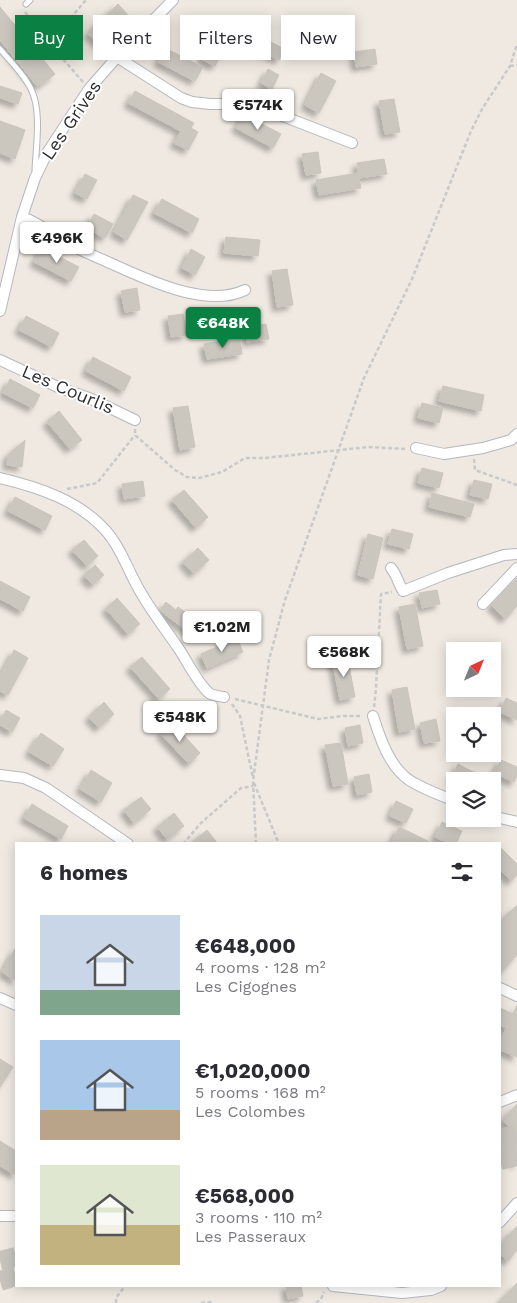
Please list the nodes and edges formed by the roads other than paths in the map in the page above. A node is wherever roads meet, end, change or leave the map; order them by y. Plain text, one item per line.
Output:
1 (174, 0) edge
2 (159, 15) edge
3 (0, 49) edge
4 (114, 60) edge
5 (122, 60) edge
6 (352, 143) dead end
7 (35, 178) junction
8 (22, 217) junction
9 (245, 290) dead end
10 (2, 293) edge
11 (0, 311) edge
12 (0, 360) edge
13 (135, 420) road end
14 (517, 434) edge
15 (416, 448) road end
16 (0, 478) edge
17 (517, 554) edge
18 (391, 568) dead end
19 (517, 568) edge
20 (483, 604) dead end
21 (224, 697) road end
22 (373, 716) road end
23 (0, 775) edge
24 (446, 797) edge
25 (501, 818) edge
26 (517, 822) edge
27 (125, 842) edge
28 (501, 988) edge
29 (517, 996) edge
30 (0, 998) edge
31 (15, 1005) edge
32 (517, 1095) edge
33 (501, 1102) edge
34 (517, 1203) edge
35 (0, 1216) edge
36 (15, 1216) edge
37 (501, 1221) edge
38 (344, 1287) edge
39 (439, 1287) edge

1 - 2 street, Les Grives
3 - 7 lane
4 - 7 street, Les Grives
5 - 6 street
7 - 8 street, Les Grives
8 - 9 street
8 - 10 street, Les Grives
10 - 11 street, Les Grives
12 - 13 street, Les Courlis
14 - 15 street
16 - 21 street
17 - 18 street
19 - 20 street
22 - 24 street
23 - 27 street
25 - 26 street
28 - 29 street
30 - 31 street
32 - 33 street
34 - 37 street
35 - 36 street
38 - 39 street

